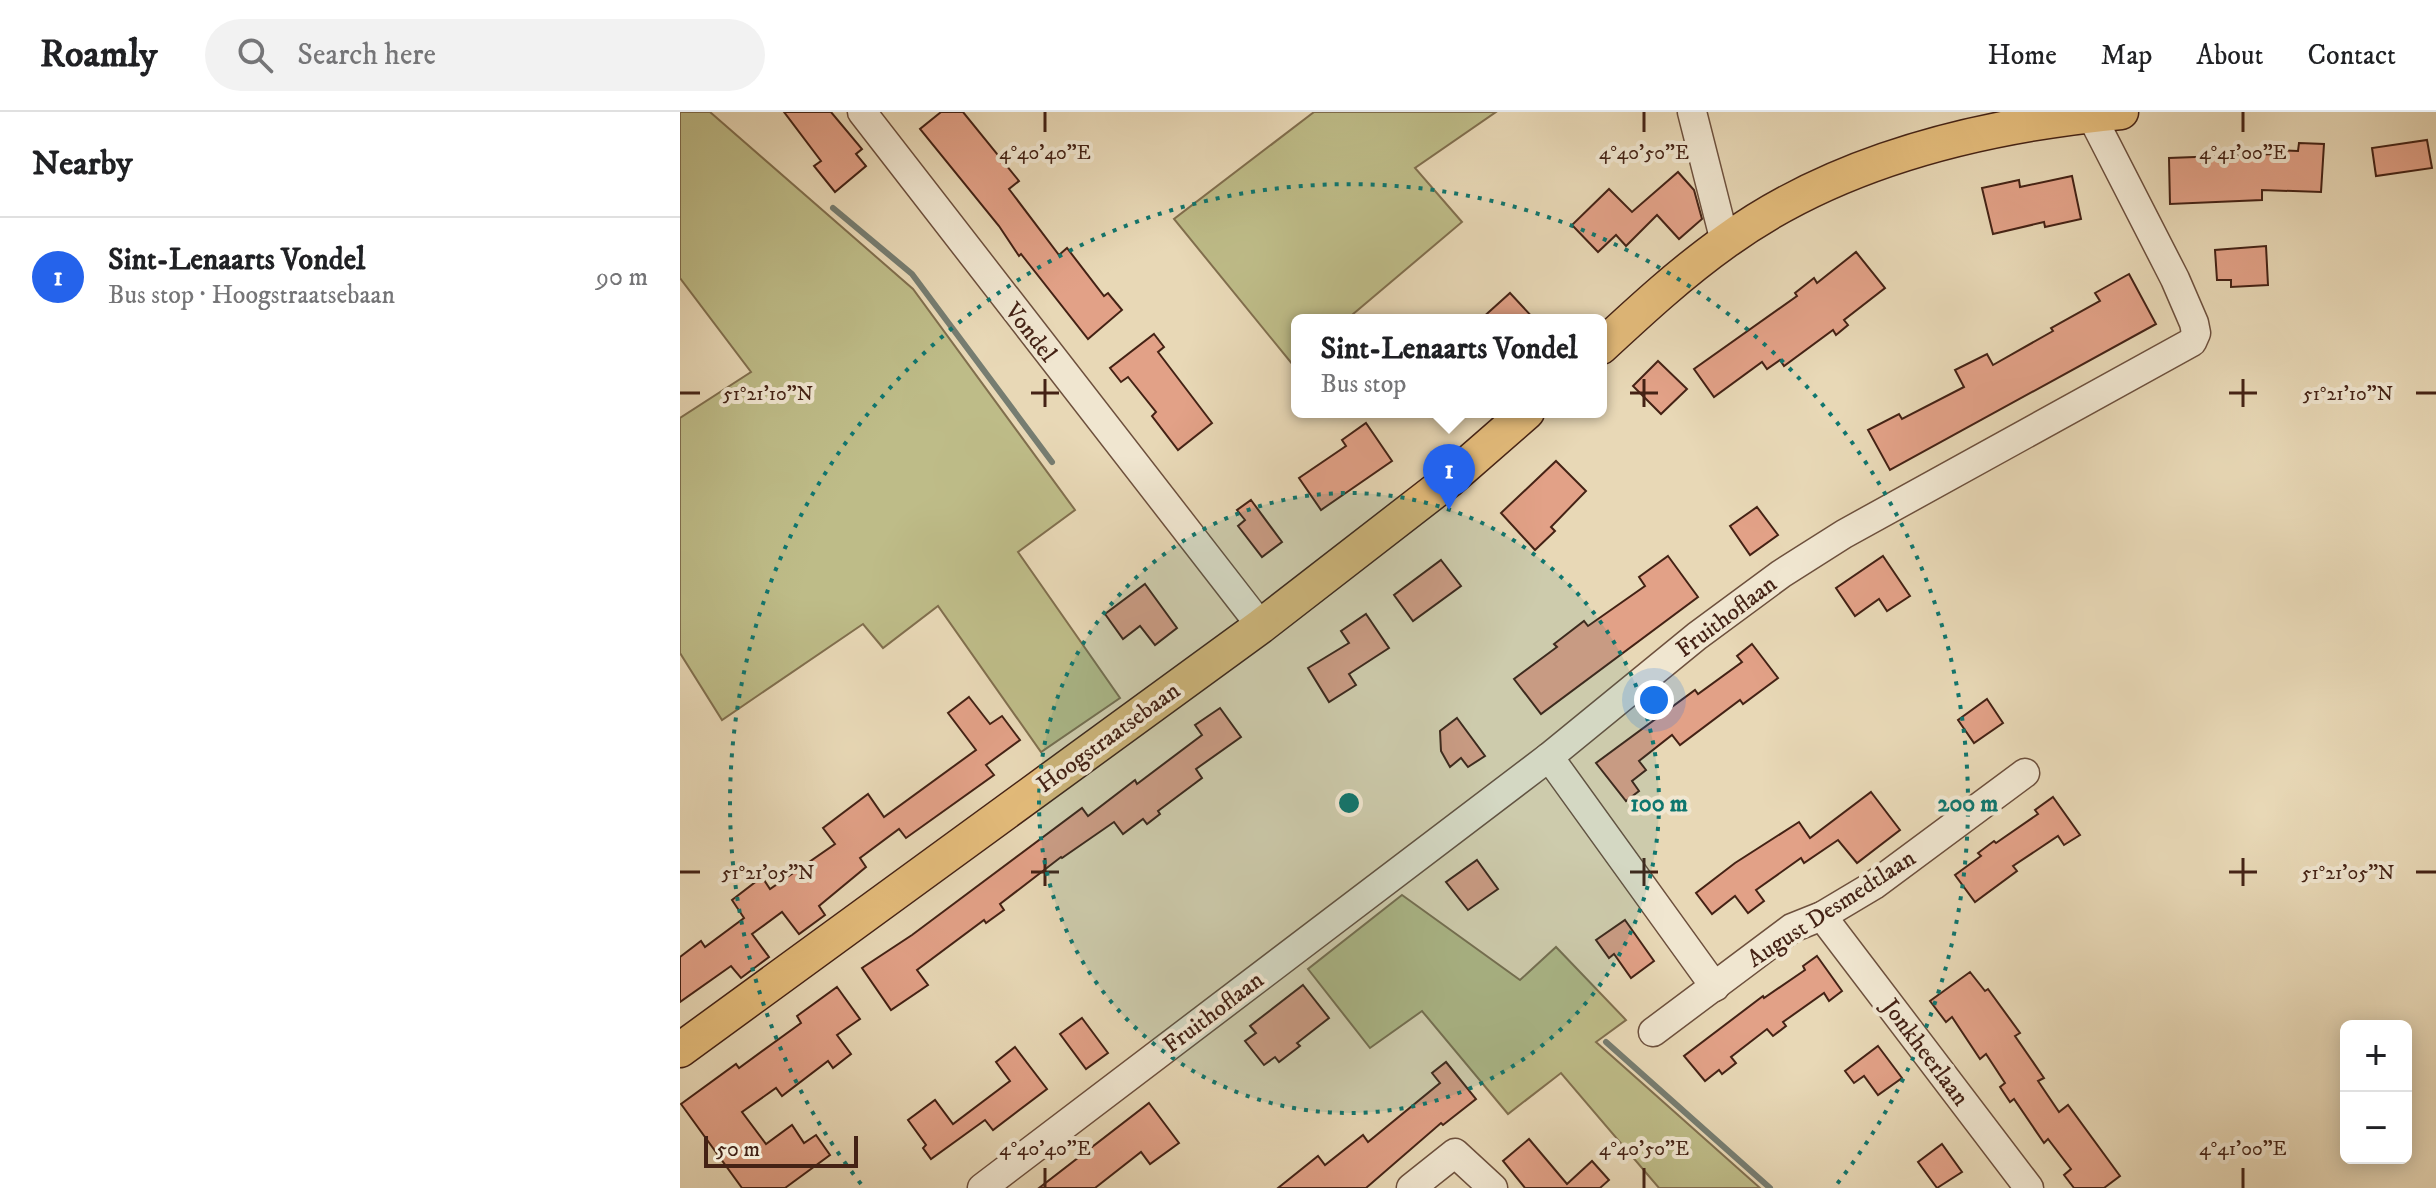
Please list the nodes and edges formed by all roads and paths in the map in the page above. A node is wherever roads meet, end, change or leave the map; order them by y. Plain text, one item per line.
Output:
1 (862, 112) edge
2 (1692, 112) edge
3 (2106, 113) edge
4 (1726, 240) junction
5 (1607, 341) edge
6 (1520, 418) edge
7 (1261, 626) junction
8 (1549, 757) junction
9 (2025, 773) dead end
10 (1822, 916) junction
11 (1715, 987) junction
12 (1653, 1032) dead end
13 (680, 1050) edge
14 (982, 1188) edge
15 (1411, 1188) edge
16 (1493, 1188) edge
17 (2029, 1188) edge

1 - 7 street, Vondel
2 - 4 street
3 - 4 main road
3 - 8 street, Fruithoflaan
4 - 5 main road
6 - 7 main road, Hoogstraatsebaan
7 - 13 main road, Hoogstraatsebaan
8 - 11 street
8 - 14 street, Fruithoflaan
9 - 10 street, August Desmedtlaan
10 - 11 street, August Desmedtlaan
10 - 17 street, Jonkheerlaan
11 - 12 street, August Desmedtlaan
15 - 16 street

